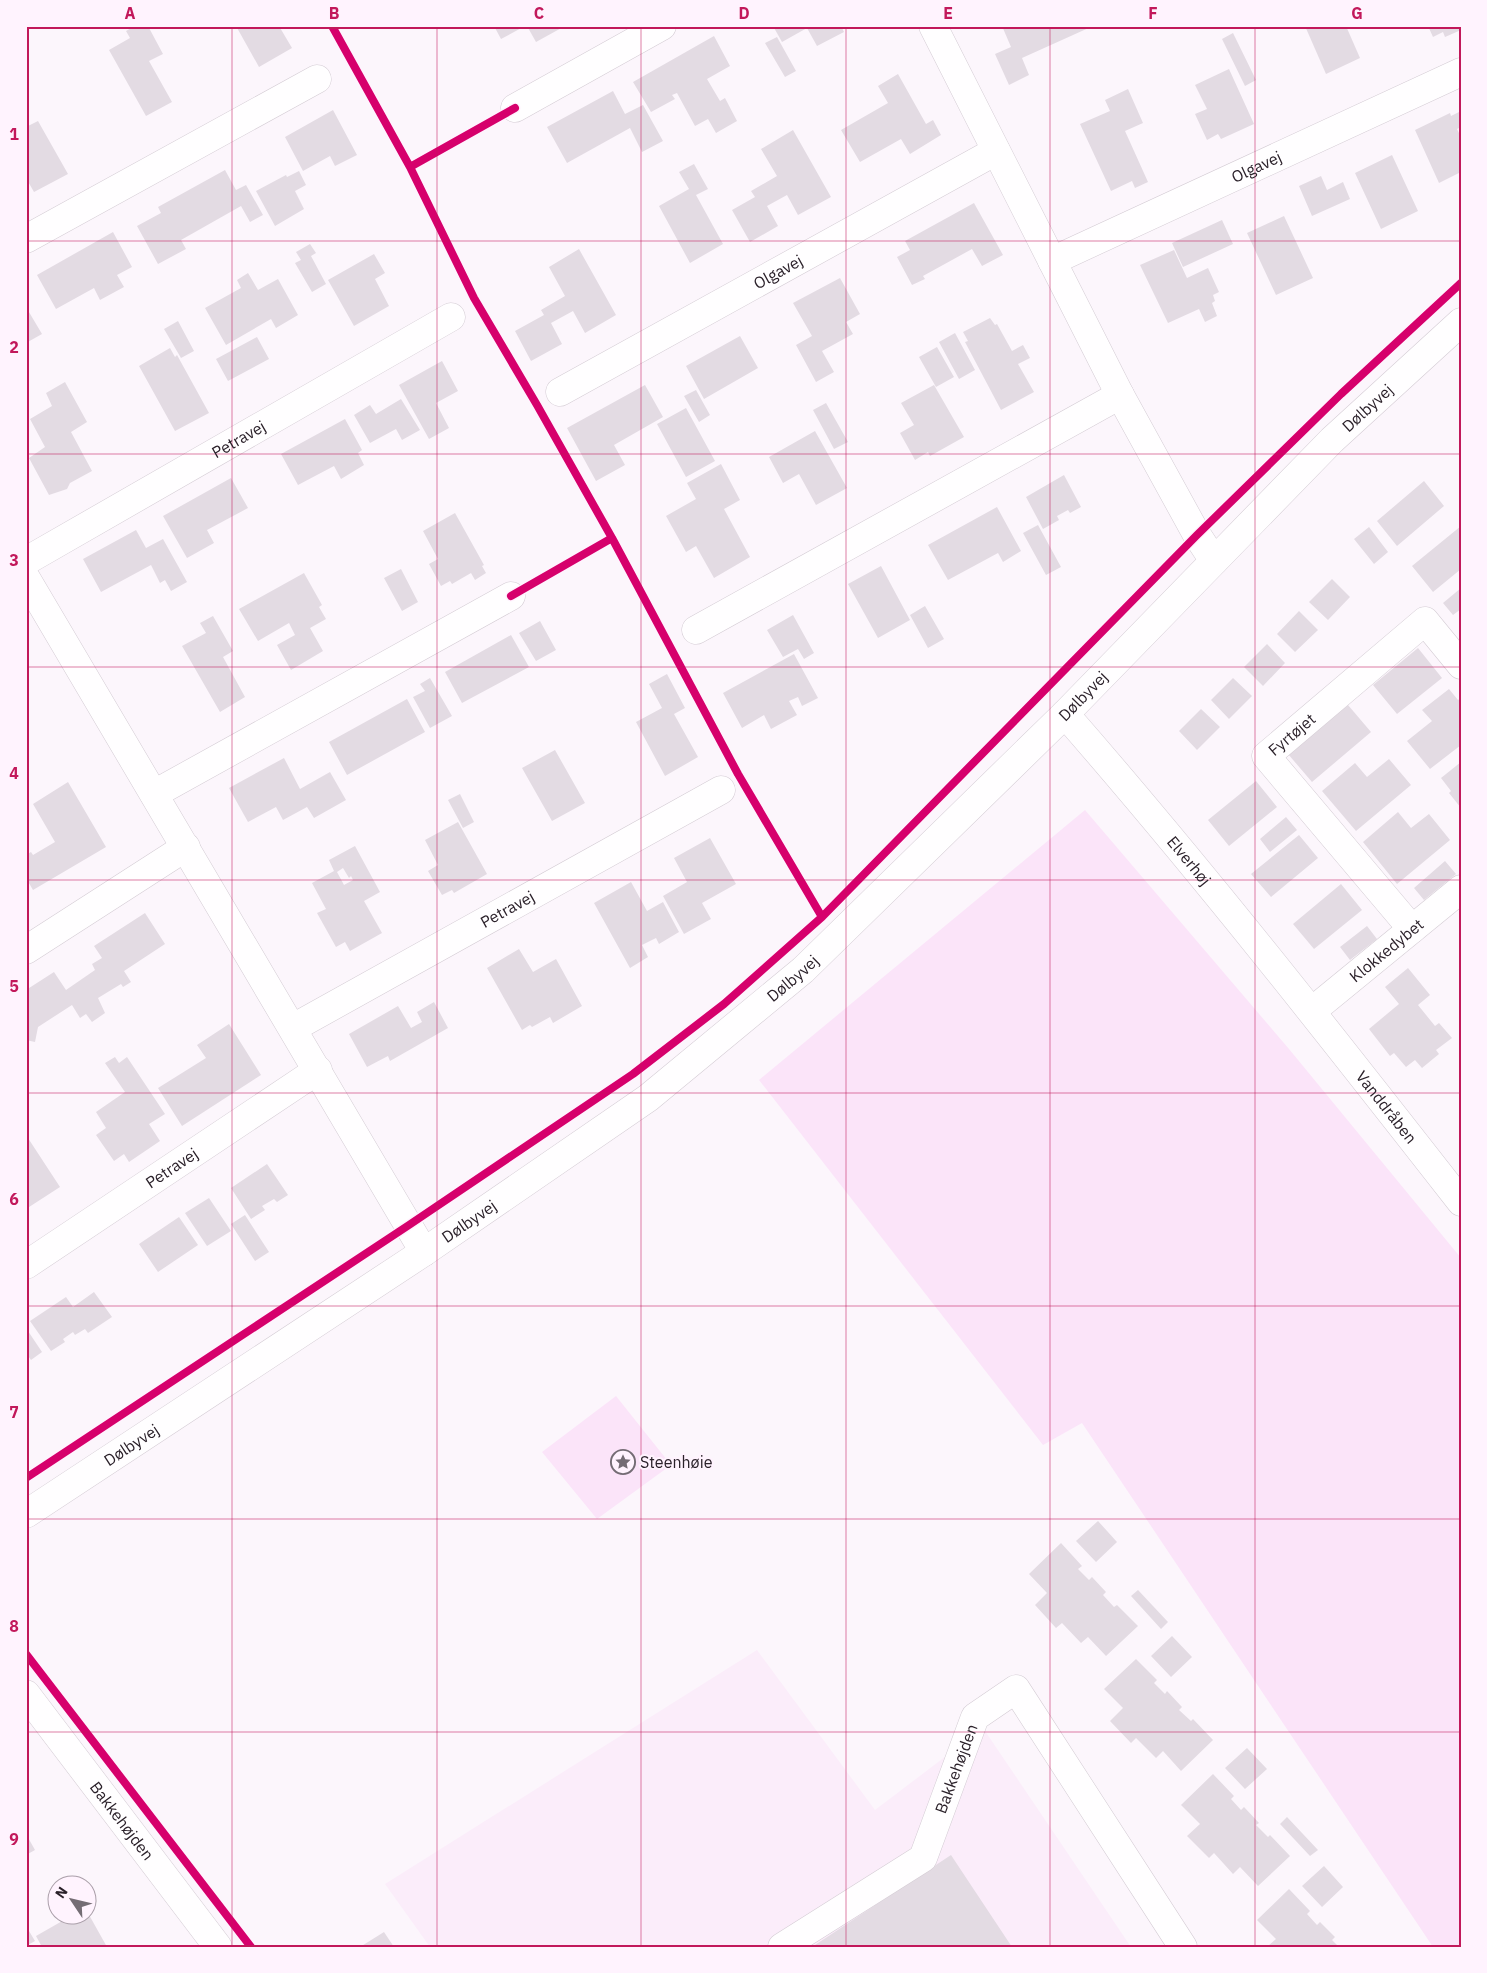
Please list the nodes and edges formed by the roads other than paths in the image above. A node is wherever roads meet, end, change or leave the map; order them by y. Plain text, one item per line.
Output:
1 (662, 26) edge
2 (933, 26) edge
3 (1461, 72) edge
4 (317, 80) dead end
5 (515, 108) dead end
6 (996, 151) junction
7 (26, 239) edge
8 (1052, 260) junction
9 (451, 317) dead end
10 (1461, 322) edge
11 (560, 392) dead end
12 (1120, 395) junction
13 (26, 561) edge
14 (1214, 562) junction
15 (26, 578) edge
16 (511, 596) dead end
17 (34, 608) edge
18 (696, 630) dead end
19 (1461, 665) edge
20 (1065, 714) junction
21 (721, 790) dead end
22 (154, 794) junction
23 (186, 846) junction
24 (1461, 889) edge
25 (1412, 929) junction
26 (26, 950) edge
27 (1312, 1011) junction
28 (293, 1028) junction
29 (318, 1070) junction
30 (1461, 1202) edge
31 (424, 1252) junction
32 (26, 1265) edge
33 (26, 1514) edge
34 (26, 1694) edge
35 (218, 1947) edge
36 (782, 1947) edge
37 (1183, 1947) edge

1 - 5 street
2 - 6 street
3 - 8 street, Olgavej
4 - 7 street
6 - 8 street
6 - 11 street, Olgavej
8 - 12 street
9 - 13 street, Petravej
10 - 14 street, Dølbyvej
12 - 14 street
12 - 18 street
14 - 20 street, Dølbyvej
15 - 17 street
16 - 22 street
17 - 22 street
19 - 25 street, Fyrtøjet
20 - 27 street, Elverhøj
20 - 31 street, Dølbyvej
21 - 28 street, Petravej
22 - 23 street
23 - 26 street
23 - 28 street
24 - 25 street, Klokkedybet
25 - 27 street, Klokkedybet
27 - 30 street, Vanddråben
28 - 29 street
29 - 31 street
29 - 32 street, Petravej
31 - 33 street, Dølbyvej
34 - 35 street, Bakkehøjden
36 - 37 street, Bakkehøjden

